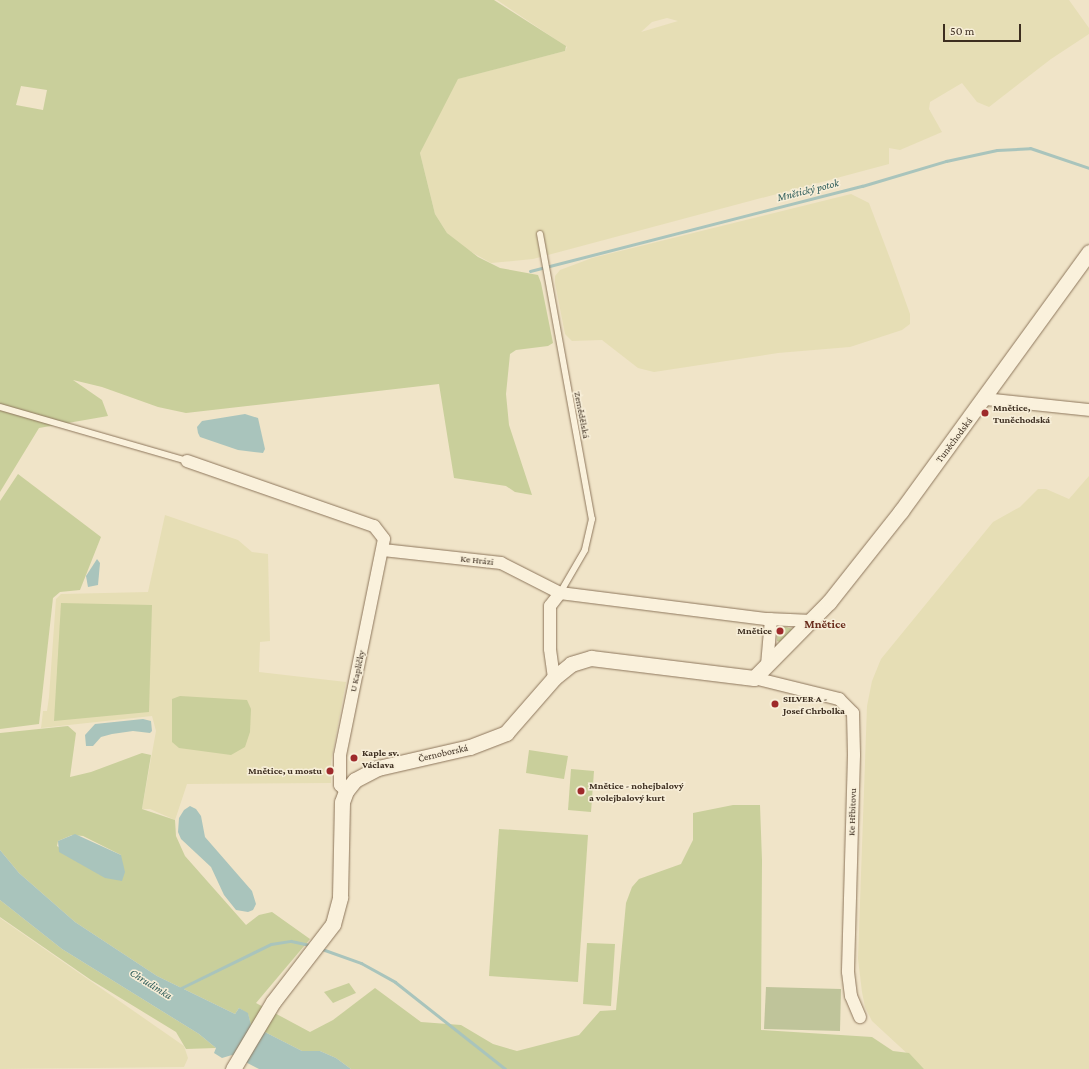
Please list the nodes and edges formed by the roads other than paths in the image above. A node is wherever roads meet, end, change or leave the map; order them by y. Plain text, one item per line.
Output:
1 (540, 234) dead end
2 (1089, 252) edge
3 (985, 399) junction
4 (0, 407) edge
5 (1089, 410) edge
6 (187, 461) joint
7 (382, 550) junction
8 (560, 593) junction
9 (771, 619) junction
10 (812, 621) junction
11 (767, 665) junction
12 (554, 678) junction
13 (754, 678) junction
14 (346, 791) junction
15 (860, 1017) dead end
16 (234, 1068) edge

1 - 8 lane, Zemědělská
2 - 3 street, Tuněchodská
3 - 5 street
3 - 10 street, Tuněchodská
4 - 6 lane
6 - 7 street
7 - 8 street, Ke Hrázi
7 - 14 street, U Kapličky
8 - 9 street, Ke Hrázi
8 - 12 street
9 - 10 street, Ke Hrázi
9 - 11 street
10 - 11 street
11 - 13 street
12 - 13 street, Černoborská
12 - 14 street, Černoborská
13 - 15 street, Ke Hřbitovu
14 - 16 street

